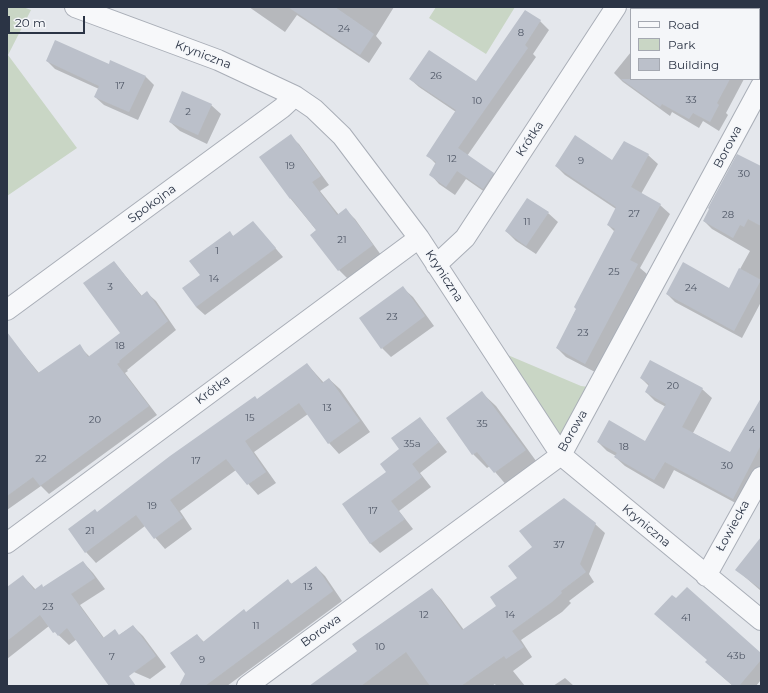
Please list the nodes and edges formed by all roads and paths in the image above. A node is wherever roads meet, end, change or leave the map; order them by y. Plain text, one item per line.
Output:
1 (75, 7) edge
2 (616, 7) edge
3 (761, 86) edge
4 (295, 96) junction
5 (418, 238) junction
6 (436, 265) junction
7 (7, 310) edge
8 (561, 455) junction
9 (761, 477) edge
10 (7, 543) edge
11 (706, 576) junction
12 (761, 620) edge
13 (247, 686) edge

1 - 4 street, Kryniczna
2 - 6 street, Krótka
3 - 8 street, Borowa
4 - 5 street, Kryniczna
4 - 7 street, Spokojna
5 - 6 street, Kryniczna
5 - 10 street, Krótka
6 - 8 street, Kryniczna
8 - 11 street, Kryniczna
8 - 13 street, Borowa
9 - 11 street, Łowiecka
11 - 12 street, Kryniczna

